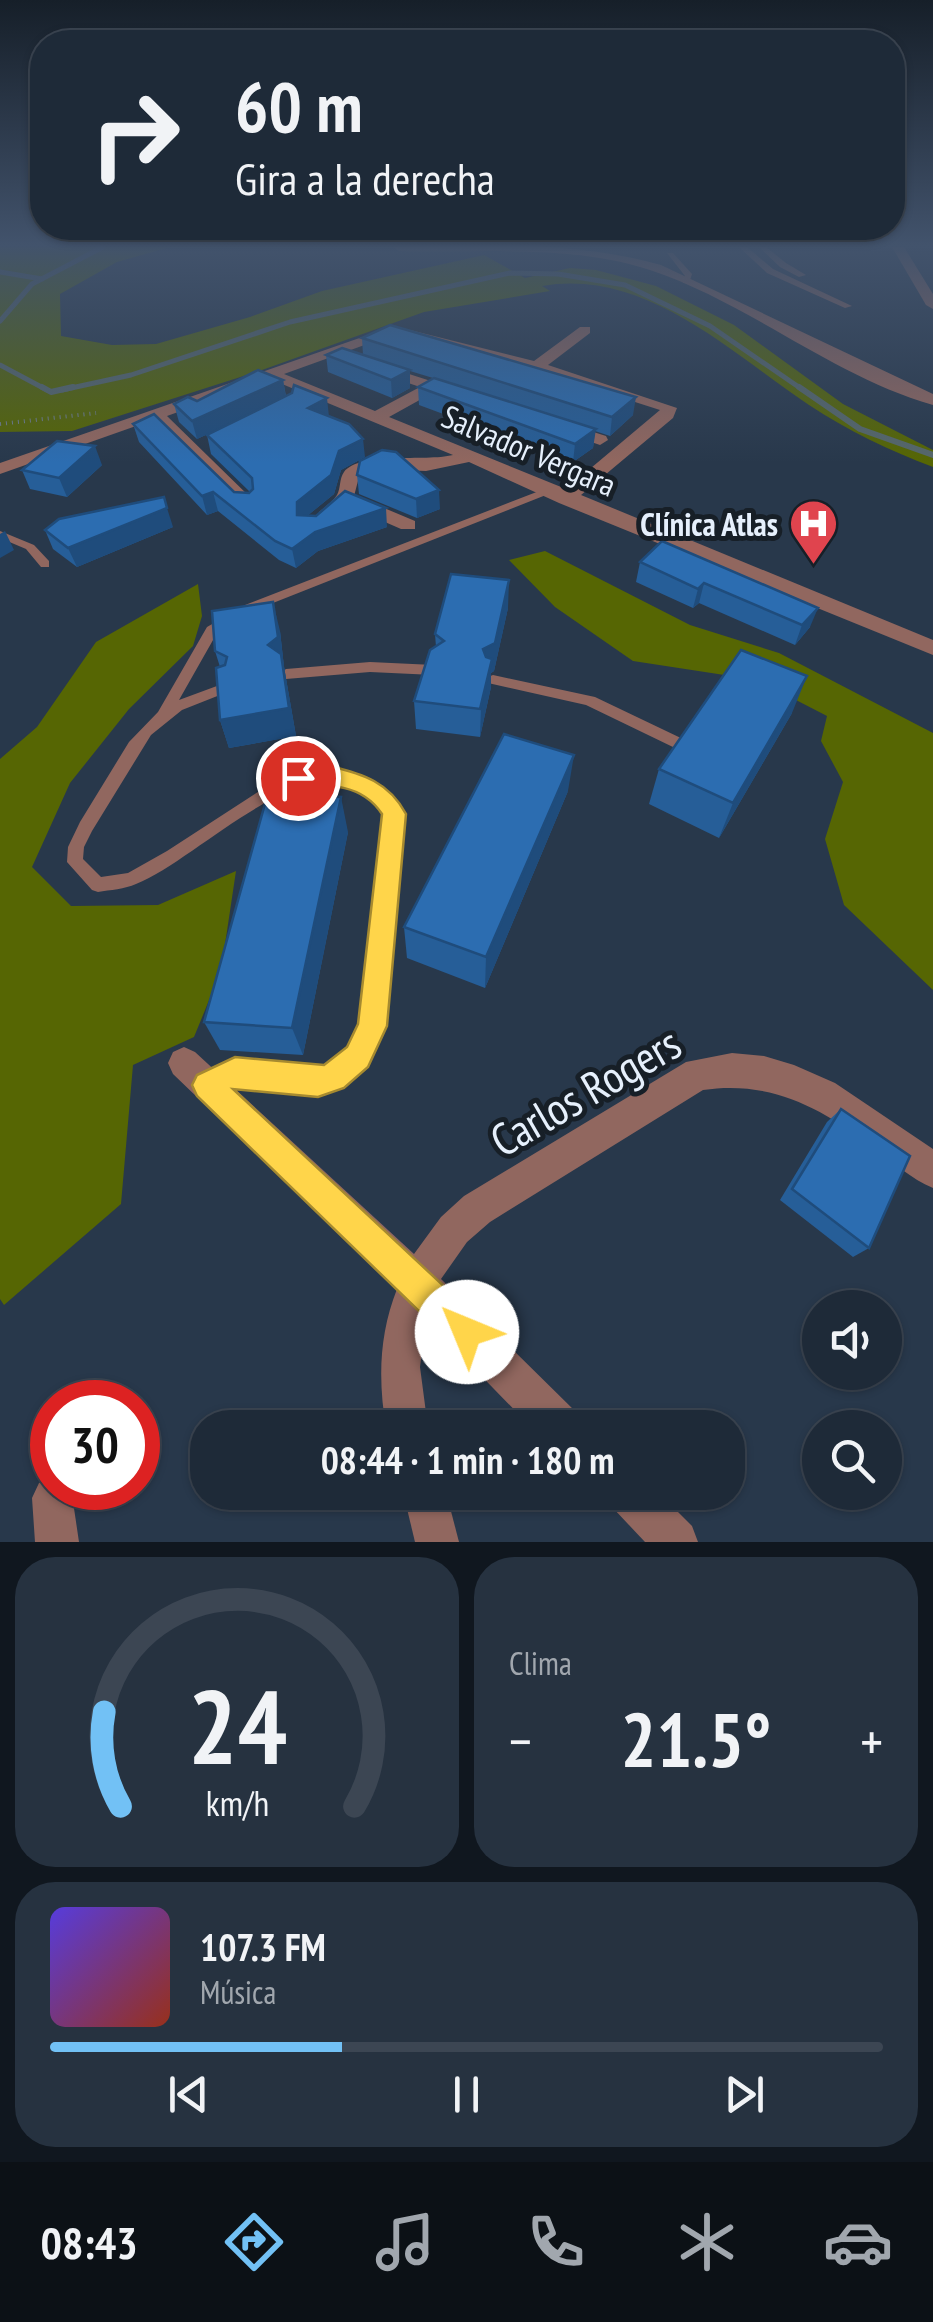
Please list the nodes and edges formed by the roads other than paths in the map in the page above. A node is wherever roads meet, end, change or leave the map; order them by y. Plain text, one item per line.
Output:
1 (761, 319) edge
2 (585, 330) dead end
3 (368, 366) edge
4 (537, 366) junction
5 (268, 373) junction
6 (439, 388) junction
7 (933, 400) edge
8 (479, 401) edge
9 (155, 413) junction
10 (381, 421) junction
11 (548, 423) edge
12 (600, 440) edge
13 (468, 458) junction
14 (0, 469) edge
15 (556, 495) junction
16 (345, 498) junction
17 (247, 504) edge
18 (408, 525) dead end
19 (310, 528) edge
20 (0, 534) edge
21 (45, 564) dead end
22 (932, 645) edge
23 (434, 670) edge
24 (286, 674) edge
25 (492, 680) edge
26 (225, 688) edge
27 (162, 714) junction
28 (680, 744) edge
29 (196, 1074) joint
30 (933, 1170) edge
31 (419, 1284) junction
32 (403, 1410) edge
33 (544, 1410) edge
34 (55, 1510) edge
35 (429, 1510) edge
36 (645, 1510) edge
37 (56, 1542) edge
38 (437, 1542) edge
39 (676, 1542) edge

1 - 7 street
2 - 4 street
3 - 6 street
4 - 5 street
4 - 15 street
5 - 9 street
5 - 10 street, Salvador Vergara
6 - 8 street
6 - 10 street
9 - 14 street
9 - 17 street
10 - 13 street, Salvador Vergara
11 - 12 street
13 - 15 street, Salvador Vergara
13 - 16 street
15 - 22 street, Salvador Vergara
15 - 27 lane
16 - 18 street
16 - 19 street
20 - 21 lane
23 - 24 lane
25 - 28 lane
26 - 27 lane
27 - 29 lane
29 - 31 street
30 - 31 street, Carlos Rogers
31 - 32 street, Carlos Rogers
31 - 33 street
34 - 37 street
35 - 38 street
36 - 39 street

